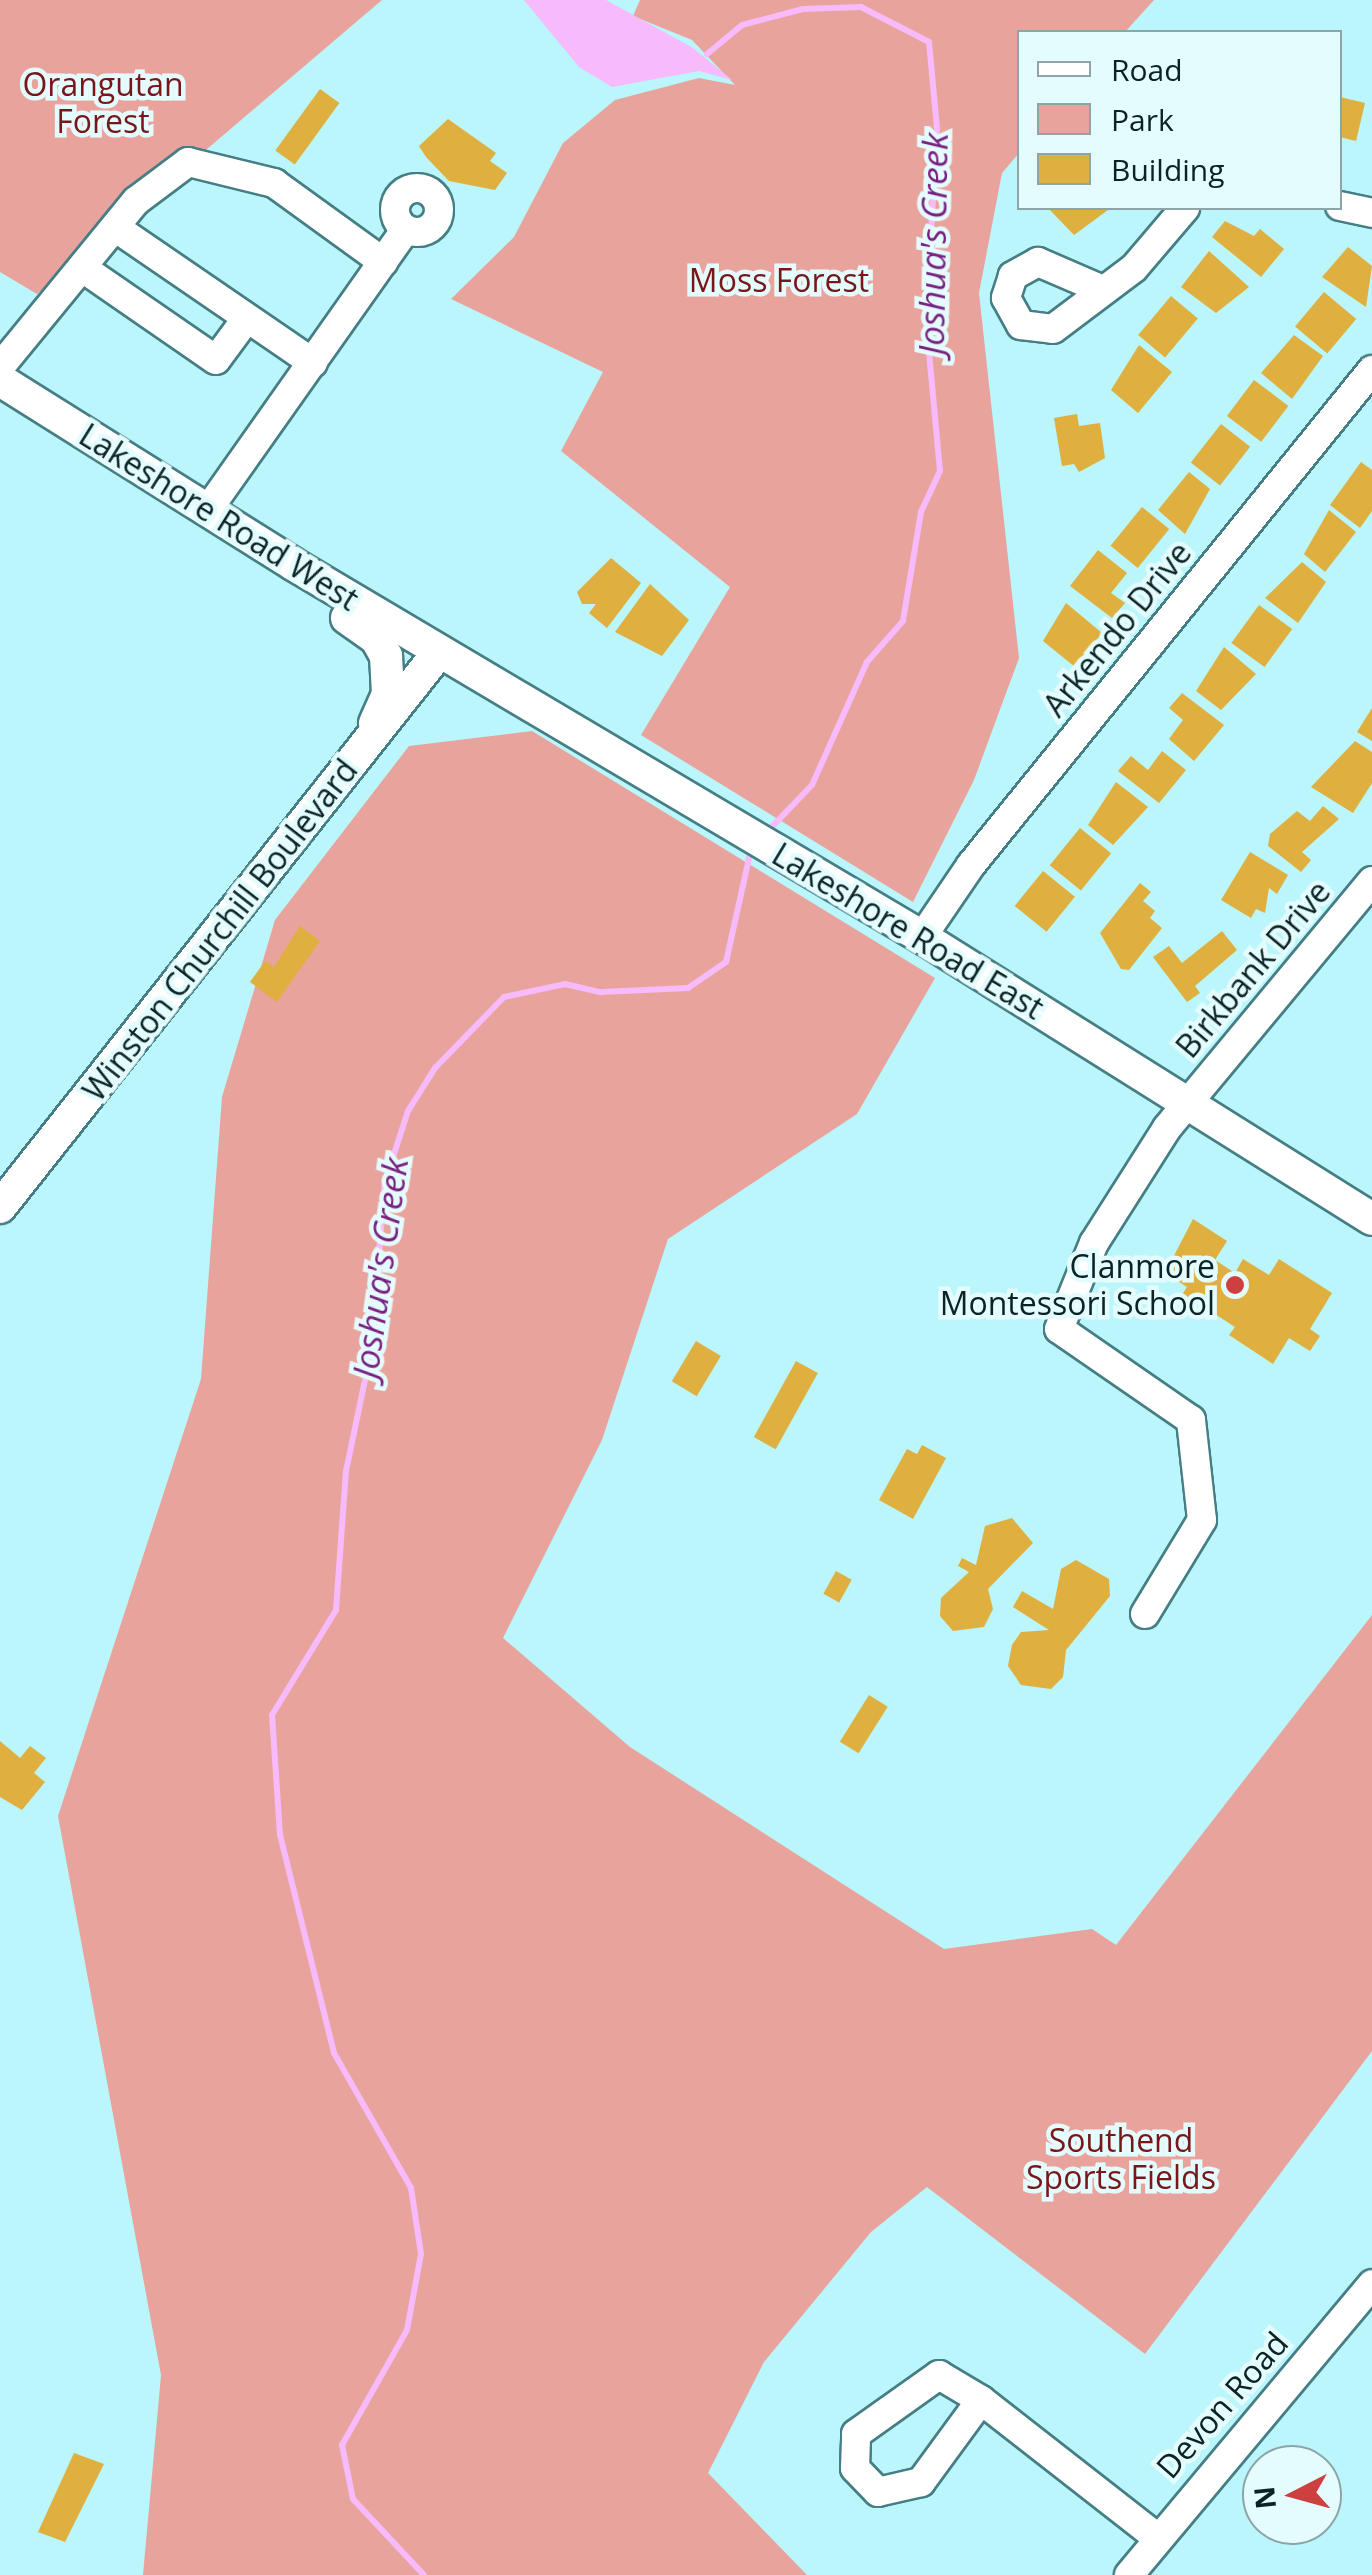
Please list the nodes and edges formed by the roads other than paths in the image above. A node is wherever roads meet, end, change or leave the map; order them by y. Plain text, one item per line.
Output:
1 (1342, 206) edge
2 (1184, 210) edge
3 (1372, 213) edge
4 (406, 229) dead end
5 (119, 230) junction
6 (383, 262) junction
7 (84, 269) junction
8 (1103, 290) dead end
9 (247, 318) junction
10 (313, 363) junction
11 (0, 368) edge
12 (1372, 370) edge
13 (0, 380) edge
14 (207, 511) junction
15 (293, 564) junction
16 (439, 652) junction
17 (350, 766) junction
18 (1372, 881) edge
19 (922, 936) junction
20 (1188, 1102) junction
21 (0, 1207) edge
22 (1372, 1218) edge
23 (1145, 1614) dead end
24 (1372, 2284) edge
25 (981, 2400) junction
26 (1154, 2536) junction
27 (1129, 2575) edge

1 - 3 street
2 - 8 street
4 - 6 street
5 - 6 street
5 - 7 street
5 - 9 street
6 - 10 street
7 - 9 street
7 - 11 street
9 - 10 street
10 - 14 street
12 - 19 street, Arkendo Drive
13 - 14 main road, Lakeshore Road West
14 - 15 main road, Lakeshore Road West
15 - 16 main road, Lakeshore Road West
15 - 17 main road
16 - 17 main road, Winston Churchill Boulevard
16 - 19 main road, Lakeshore Road East
17 - 21 main road, Winston Churchill Boulevard
18 - 20 street, Birkbank Drive
19 - 20 main road, Lakeshore Road East
20 - 22 main road, Lakeshore Road East
20 - 23 street, Birkbank Drive
24 - 26 street, Devon Road
25 - 25 street
25 - 26 street
26 - 27 street, Devon Road

